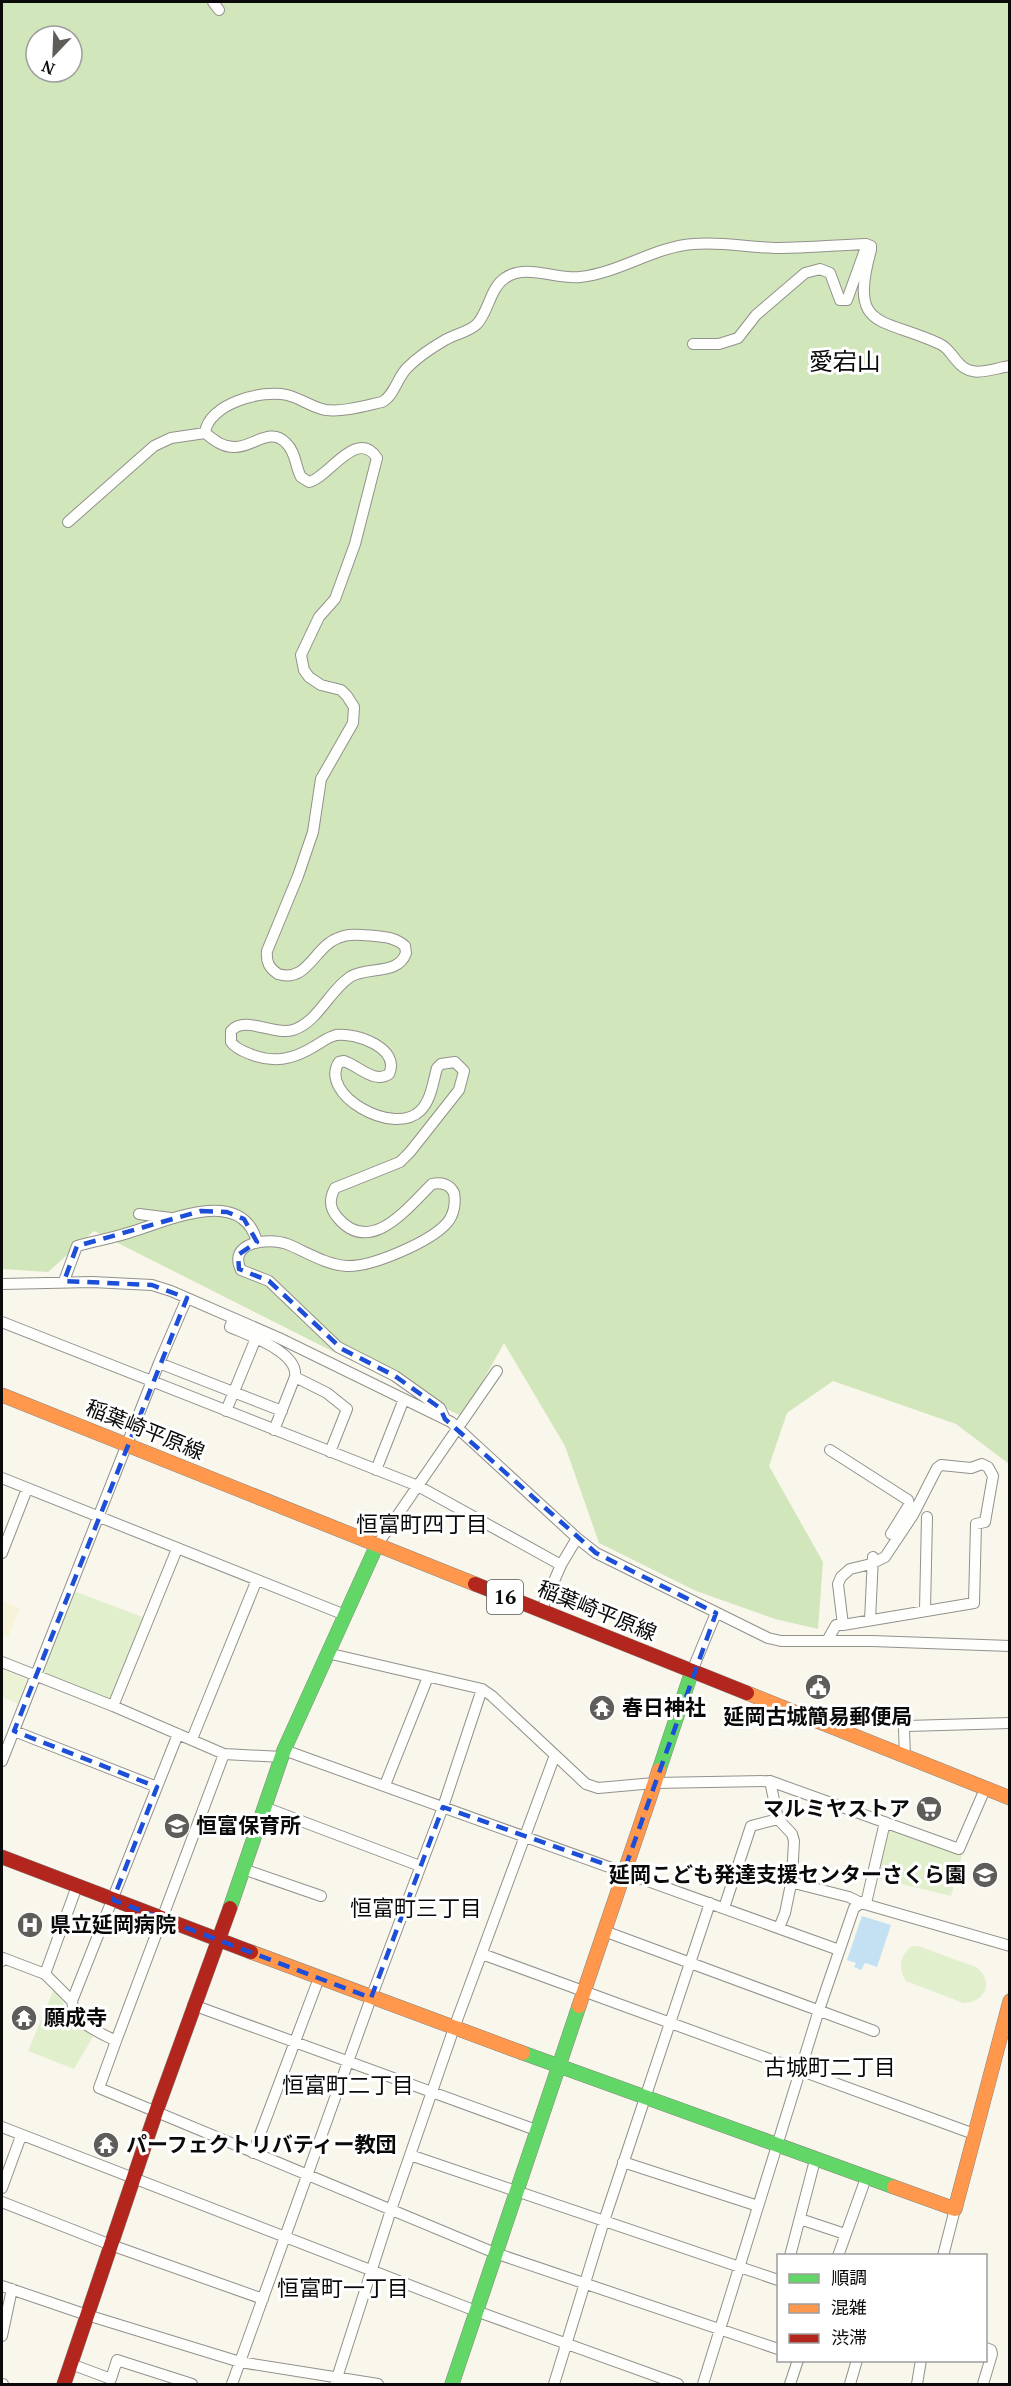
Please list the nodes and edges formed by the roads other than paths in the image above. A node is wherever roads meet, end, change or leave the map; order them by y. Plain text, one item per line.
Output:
1 (868, 245) junction
2 (693, 344) dead end
3 (1010, 366) edge
4 (205, 433) junction
5 (68, 522) dead end
6 (139, 1214) dead end
7 (174, 1219) junction
8 (257, 1242) junction
9 (64, 1281) junction
10 (2, 1284) edge
11 (187, 1298) junction
12 (233, 1319) junction
13 (3, 1326) edge
14 (256, 1338) junction
15 (159, 1363) junction
16 (497, 1371) dead end
17 (295, 1377) junction
18 (152, 1382) junction
19 (234, 1392) junction
20 (2, 1395) edge
21 (404, 1399) junction
22 (226, 1411) junction
23 (282, 1411) junction
24 (445, 1419) junction
25 (459, 1428) junction
26 (274, 1430) junction
27 (126, 1446) junction
28 (831, 1450) dead end
29 (330, 1452) junction
30 (376, 1470) junction
31 (2, 1478) edge
32 (418, 1486) junction
33 (27, 1489) junction
34 (98, 1517) junction
35 (927, 1517) dead end
36 (577, 1538) junction
37 (377, 1545) junction
38 (177, 1549) junction
39 (2, 1553) edge
40 (871, 1564) junction
41 (561, 1566) junction
42 (256, 1581) junction
43 (925, 1610) junction
44 (541, 1611) junction
45 (716, 1613) junction
46 (345, 1615) junction
47 (870, 1620) junction
48 (843, 1625) junction
49 (827, 1641) junction
50 (1010, 1646) edge
51 (327, 1653) junction
52 (2, 1662) edge
53 (692, 1671) junction
54 (34, 1675) junction
55 (428, 1677) junction
56 (482, 1689) junction
57 (113, 1706) junction
58 (1010, 1723) edge
59 (14, 1731) junction
60 (178, 1734) junction
61 (192, 1739) junction
62 (224, 1754) junction
63 (283, 1754) junction
64 (555, 1755) junction
65 (905, 1757) junction
66 (2, 1761) edge
67 (770, 1781) junction
68 (654, 1784) junction
69 (386, 1785) junction
70 (157, 1787) junction
71 (985, 1788) junction
72 (1010, 1798) edge
73 (442, 1807) junction
74 (264, 1808) junction
75 (778, 1819) junction
76 (885, 1822) junction
77 (525, 1835) junction
78 (2, 1857) edge
79 (420, 1866) junction
80 (243, 1869) junction
81 (624, 1871) junction
82 (792, 1879) junction
83 (77, 1886) junction
84 (321, 1896) dead end
85 (113, 1900) junction
86 (710, 1903) junction
87 (861, 1903) junction
88 (724, 1908) junction
89 (162, 1919) junction
90 (779, 1928) junction
91 (604, 1932) junction
92 (219, 1941) junction
93 (1010, 1946) edge
94 (839, 1950) junction
95 (482, 1954) junction
96 (2, 1961) edge
97 (691, 1964) junction
98 (45, 1974) junction
99 (319, 1978) junction
100 (584, 1990) junction
101 (371, 1998) junction
102 (72, 2001) junction
103 (1010, 2001) edge
104 (194, 2005) junction
105 (819, 2010) junction
106 (670, 2022) junction
107 (454, 2028) junction
108 (874, 2031) dead end
109 (116, 2041) junction
110 (293, 2042) junction
111 (348, 2062) junction
112 (559, 2066) junction
113 (800, 2070) junction
114 (432, 2092) junction
115 (645, 2098) junction
116 (156, 2112) junction
117 (2, 2127) edge
118 (536, 2130) junction
119 (974, 2134) junction
120 (21, 2136) junction
121 (778, 2146) junction
122 (253, 2153) junction
123 (410, 2155) junction
124 (816, 2160) junction
125 (623, 2162) junction
126 (307, 2175) junction
127 (866, 2178) junction
128 (134, 2180) junction
129 (2, 2188) edge
130 (517, 2191) junction
131 (2, 2202) edge
132 (758, 2206) junction
133 (391, 2210) junction
134 (954, 2210) junction
135 (800, 2219) junction
136 (604, 2221) junction
137 (845, 2234) junction
138 (284, 2238) junction
139 (111, 2245) junction
140 (495, 2253) junction
141 (791, 2254) edge
142 (839, 2254) edge
143 (944, 2254) edge
144 (739, 2267) junction
145 (371, 2271) junction
146 (777, 2280) edge
147 (585, 2283) junction
148 (7, 2287) edge
149 (263, 2299) junction
150 (476, 2311) junction
151 (87, 2315) junction
152 (720, 2329) junction
153 (2, 2336) edge
154 (566, 2343) junction
155 (987, 2348) edge
156 (777, 2349) edge
157 (240, 2361) junction
158 (798, 2362) edge
159 (857, 2362) edge
160 (921, 2362) edge
161 (71, 2364) junction
162 (335, 2381) edge
163 (64, 2385) edge
164 (192, 2385) edge
165 (232, 2385) edge
166 (378, 2385) edge
167 (452, 2385) edge
168 (554, 2385) edge
169 (678, 2385) edge
170 (703, 2385) edge
171 (790, 2385) edge
172 (850, 2385) edge
173 (917, 2385) edge
174 (983, 2385) edge

1 - 2 street
1 - 3 street
1 - 4 street
4 - 5 street
4 - 8 street
6 - 7 street
7 - 8 street
7 - 9 street
8 - 24 street
9 - 10 street
9 - 11 street
11 - 12 street
11 - 15 street
12 - 14 street
12 - 21 street
13 - 18 street
14 - 17 street
14 - 19 street
15 - 18 street
15 - 19 street
16 - 25 street
17 - 23 street
17 - 29 street
18 - 22 street
18 - 27 street
19 - 22 street
19 - 23 street
20 - 27 street, 稲葉崎平原線 / 16
21 - 24 street
21 - 30 street
22 - 26 street
23 - 26 street
24 - 25 street
25 - 32 street
25 - 36 street
26 - 29 street
27 - 34 street
27 - 37 street, 稲葉崎平原線 / 16
28 - 40 street
29 - 30 street
30 - 32 street
31 - 33 street
32 - 37 street
32 - 41 street
33 - 34 street
33 - 39 street
34 - 38 street
34 - 54 street
35 - 43 street
36 - 41 street
36 - 45 street
37 - 44 street, 稲葉崎平原線 / 16
37 - 46 street
38 - 42 street
38 - 57 street
40 - 43 street
40 - 47 street
40 - 48 street
41 - 44 street
42 - 46 street
42 - 61 street
43 - 47 street
44 - 53 street, 稲葉崎平原線 / 16
45 - 49 street
45 - 53 street
46 - 51 street
47 - 48 street
48 - 49 street
49 - 50 street
51 - 55 street
51 - 63 street
52 - 54 street
53 - 65 street, 稲葉崎平原線 / 16
53 - 68 street
54 - 57 street
54 - 59 street
55 - 56 street
55 - 69 street
56 - 64 street
56 - 73 street
57 - 60 street
58 - 65 street
59 - 66 street
59 - 70 street
60 - 61 street
60 - 70 street
61 - 62 street
62 - 63 street
62 - 89 street
63 - 69 street
63 - 74 street
64 - 68 street
64 - 77 street
65 - 71 street, 稲葉崎平原線 / 16
67 - 68 street
67 - 75 street
67 - 76 street
68 - 81 street
69 - 73 street
70 - 85 street
71 - 72 street, 稲葉崎平原線 / 16
71 - 76 street
73 - 77 street
73 - 79 street
74 - 79 street
74 - 80 street
75 - 82 street
75 - 88 street
76 - 87 street
77 - 81 street
77 - 95 street
78 - 83 street
79 - 101 street
80 - 84 street
80 - 92 street
81 - 86 street
81 - 91 street
82 - 87 street
82 - 90 street
83 - 85 street
83 - 98 street
85 - 89 street
85 - 102 street
86 - 88 street
86 - 97 street
87 - 93 street
87 - 94 street
88 - 90 street
89 - 92 street
89 - 109 street
90 - 94 street
91 - 97 street
91 - 100 street
92 - 99 street
92 - 104 street
94 - 105 street
95 - 100 street
95 - 107 street
96 - 98 street
97 - 105 street
97 - 106 street
98 - 102 street
99 - 101 street
99 - 110 street
100 - 106 street
100 - 112 street
101 - 107 street
101 - 111 street
102 - 109 street
103 - 119 street
104 - 110 street
104 - 116 street
105 - 108 street
105 - 113 street
106 - 113 street
106 - 115 street
107 - 112 street
107 - 114 street
109 - 116 street
110 - 111 street
110 - 122 street
111 - 114 street
111 - 126 street
112 - 115 street
112 - 118 street
113 - 119 street
113 - 121 street
114 - 118 street
114 - 123 street
115 - 121 street
115 - 125 street
116 - 122 street
116 - 128 street
117 - 120 street
118 - 130 street
119 - 134 street
120 - 128 street
120 - 129 street
121 - 124 street
121 - 132 street
122 - 126 street
123 - 130 street
123 - 133 street
124 - 127 street
124 - 135 street
125 - 132 street
125 - 136 street
126 - 133 street
126 - 138 street
127 - 134 street
127 - 137 street
128 - 138 street
128 - 139 street
130 - 136 street
130 - 140 street
131 - 139 street
132 - 144 street
133 - 140 street
133 - 145 street
134 - 143 street
135 - 137 street
135 - 141 street
136 - 144 street
136 - 147 street
137 - 142 street
138 - 145 street
138 - 149 street
139 - 149 street
139 - 151 street
140 - 147 street
140 - 150 street
144 - 146 street
144 - 152 street
145 - 150 street
145 - 162 street
147 - 152 street
147 - 154 street
148 - 151 street
148 - 153 street
149 - 157 street
150 - 154 street
150 - 167 street
151 - 157 street
151 - 161 street
152 - 156 street
152 - 170 street
154 - 168 street
154 - 169 street
155 - 174 street
157 - 162 street
157 - 165 street
158 - 171 street
159 - 172 street
160 - 173 street
161 - 163 street
161 - 164 street
162 - 166 street

